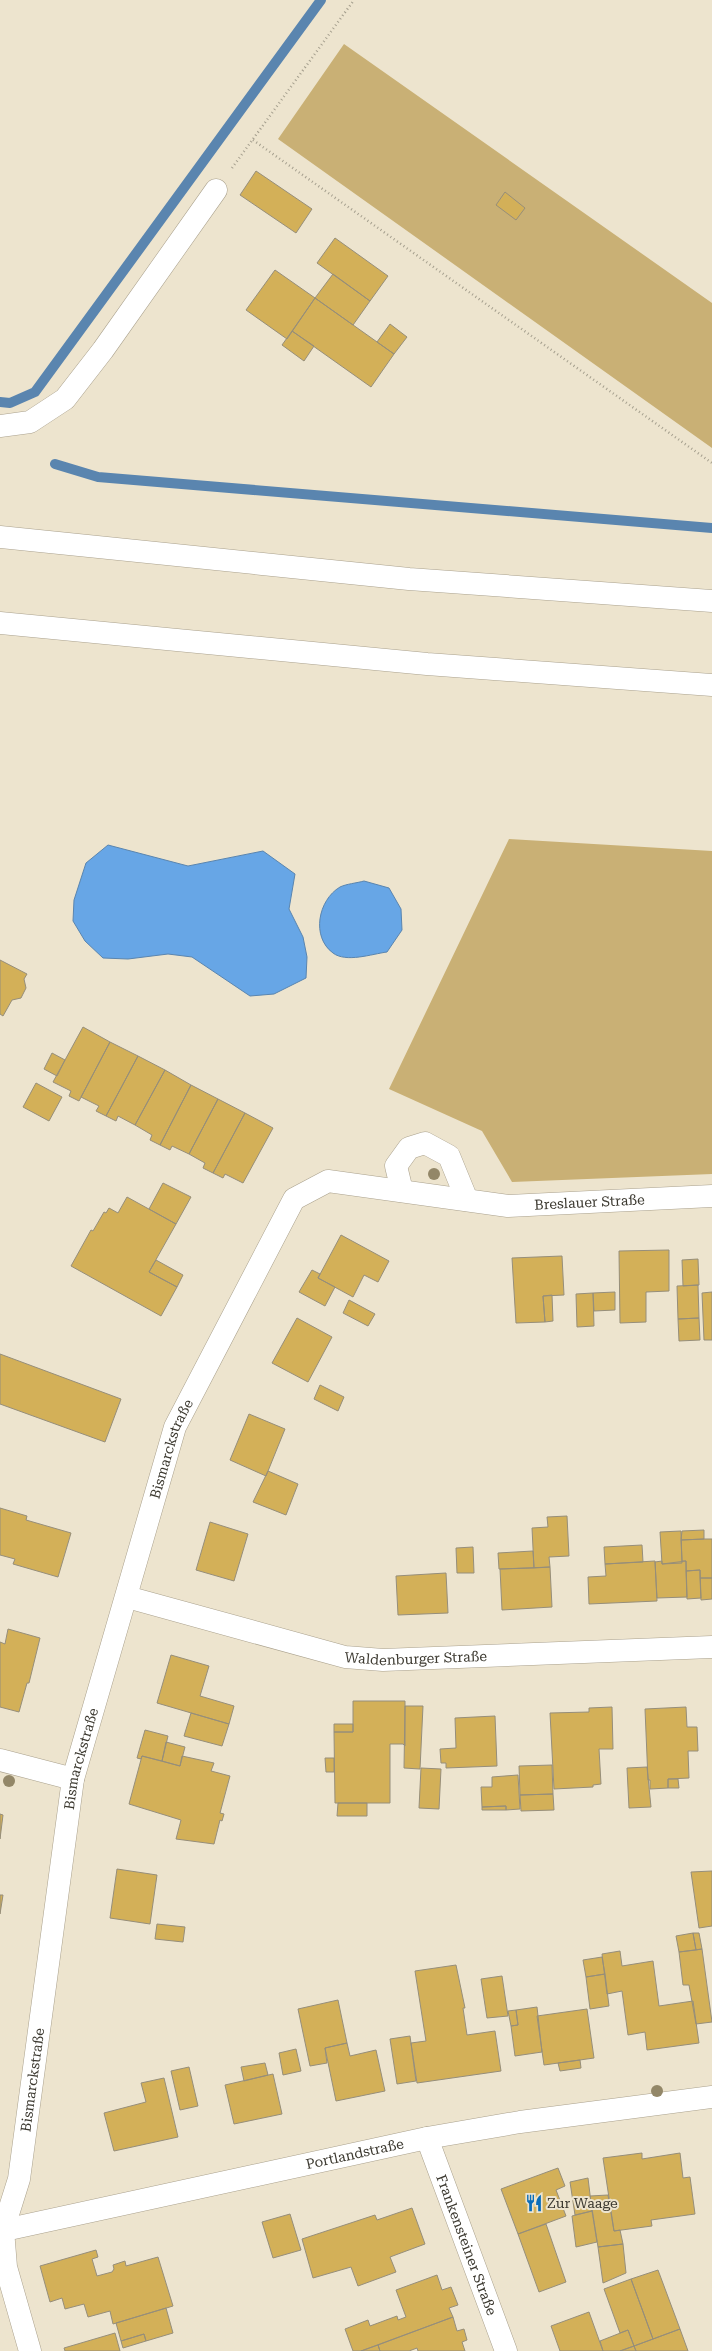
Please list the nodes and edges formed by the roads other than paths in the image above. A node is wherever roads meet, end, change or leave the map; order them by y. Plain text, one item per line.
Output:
1 (216, 190) road end
2 (0, 426) edge
3 (0, 538) edge
4 (712, 601) edge
5 (0, 623) edge
6 (712, 685) edge
7 (402, 1191) junction
8 (712, 1196) edge
9 (294, 1199) joint
10 (467, 1200) junction
11 (127, 1597) junction
12 (712, 1647) edge
13 (0, 1760) edge
14 (73, 1779) junction
15 (712, 2097) edge
16 (427, 2138) junction
17 (1, 2230) edge
18 (30, 2351) edge
19 (506, 2351) edge

1 - 2 main road
3 - 4 main road
5 - 6 main road
7 - 9 main road, Breslauer Straße
7 - 10 main road, Breslauer Straße
7 - 10 main road
8 - 10 main road, Breslauer Straße
9 - 11 main road, Bismarckstraße
11 - 12 main road, Waldenburger Straße
11 - 14 main road, Bismarckstraße
13 - 14 main road
14 - 17 main road, Bismarckstraße
15 - 16 main road, Portlandstraße
16 - 17 main road, Portlandstraße
16 - 19 main road, Frankensteiner Straße
17 - 18 main road, Bismarckstraße

